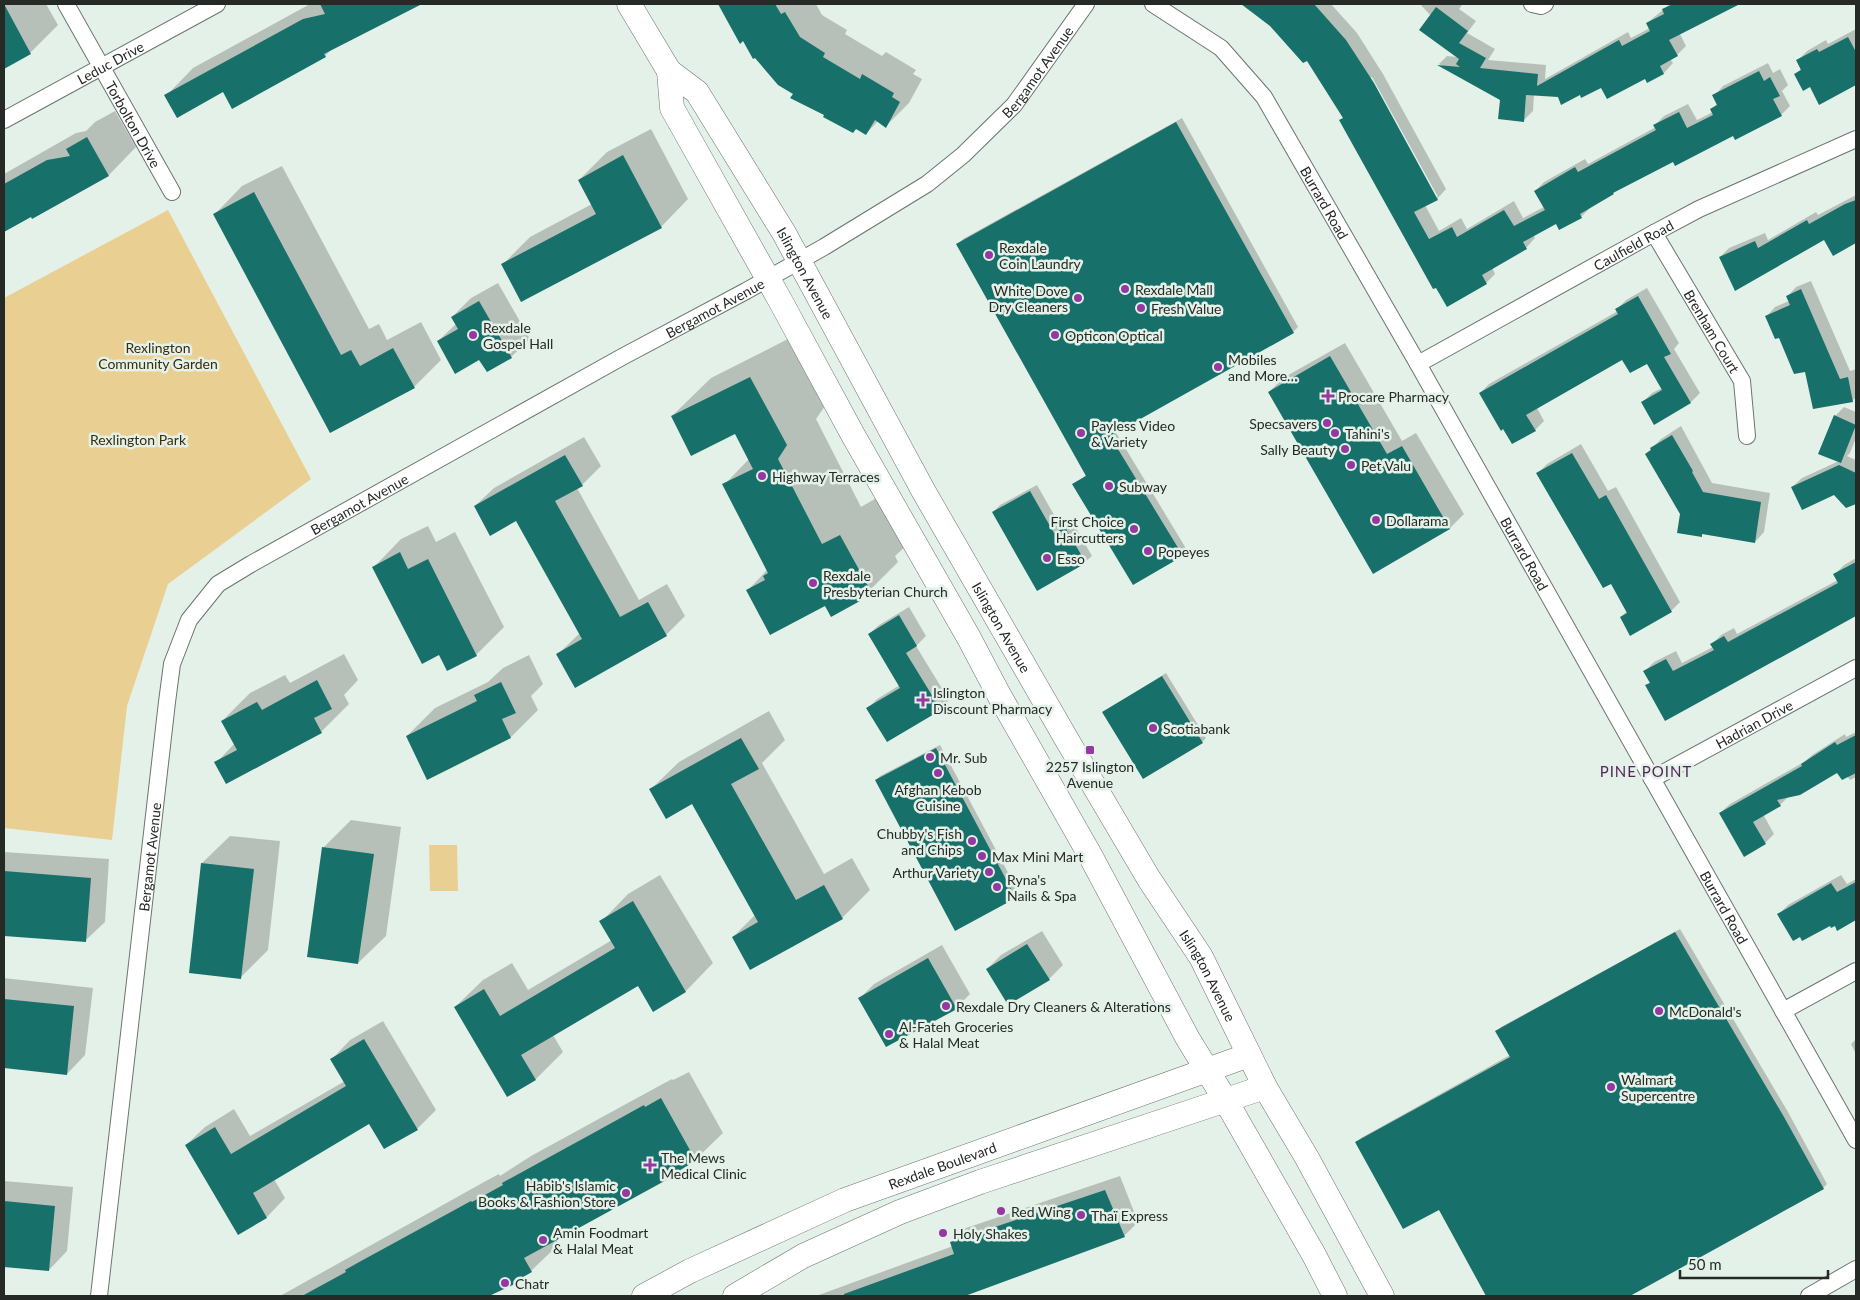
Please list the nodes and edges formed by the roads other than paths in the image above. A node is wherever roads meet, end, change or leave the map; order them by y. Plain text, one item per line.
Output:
1 (66, 4) edge
2 (217, 4) edge
3 (629, 4) edge
4 (1086, 4) edge
5 (1153, 4) edge
6 (1532, 4) edge
7 (1545, 4) edge
8 (102, 67) junction
9 (669, 71) junction
10 (4, 120) edge
11 (1856, 139) edge
12 (172, 192) dead end
13 (1654, 233) junction
14 (799, 260) junction
15 (768, 278) junction
16 (1418, 364) junction
17 (1747, 436) dead end
18 (1856, 668) edge
19 (1652, 779) junction
20 (1856, 971) edge
21 (1783, 1011) junction
22 (1249, 1055) junction
23 (1207, 1071) junction
24 (1265, 1087) junction
25 (1226, 1101) junction
26 (1856, 1140) edge
27 (1856, 1269) edge
28 (100, 1296) edge
29 (644, 1296) edge
30 (735, 1296) edge
31 (1335, 1296) edge
32 (1382, 1296) edge
33 (1809, 1296) edge

1 - 8 street, Torbolton Drive
2 - 8 street, Leduc Drive
3 - 9 main road, Islington Avenue
4 - 14 street, Bergamot Avenue
5 - 16 street, Burrard Road
6 - 7 street
8 - 10 street, Leduc Drive
8 - 12 street, Torbolton Drive
9 - 14 main road, Islington Avenue
9 - 15 main road, Islington Avenue
11 - 13 street, Caulfield Road
13 - 16 street, Caulfield Road
13 - 17 street, Brenham Court
14 - 15 street, Bergamot Avenue
14 - 22 main road, Islington Avenue
15 - 23 main road, Islington Avenue
15 - 28 street, Bergamot Avenue
16 - 19 street, Burrard Road
18 - 19 street, Hadrian Drive
19 - 21 street, Burrard Road
20 - 21 street
21 - 26 street, Burrard Road
22 - 23 main road, Rexdale Boulevard
22 - 24 main road, Islington Avenue
23 - 25 main road, Islington Avenue
23 - 29 main road, Rexdale Boulevard
24 - 25 main road, Rexdale Boulevard
24 - 32 main road, Islington Avenue
25 - 30 main road, Rexdale Boulevard
25 - 31 main road, Islington Avenue
27 - 33 street

